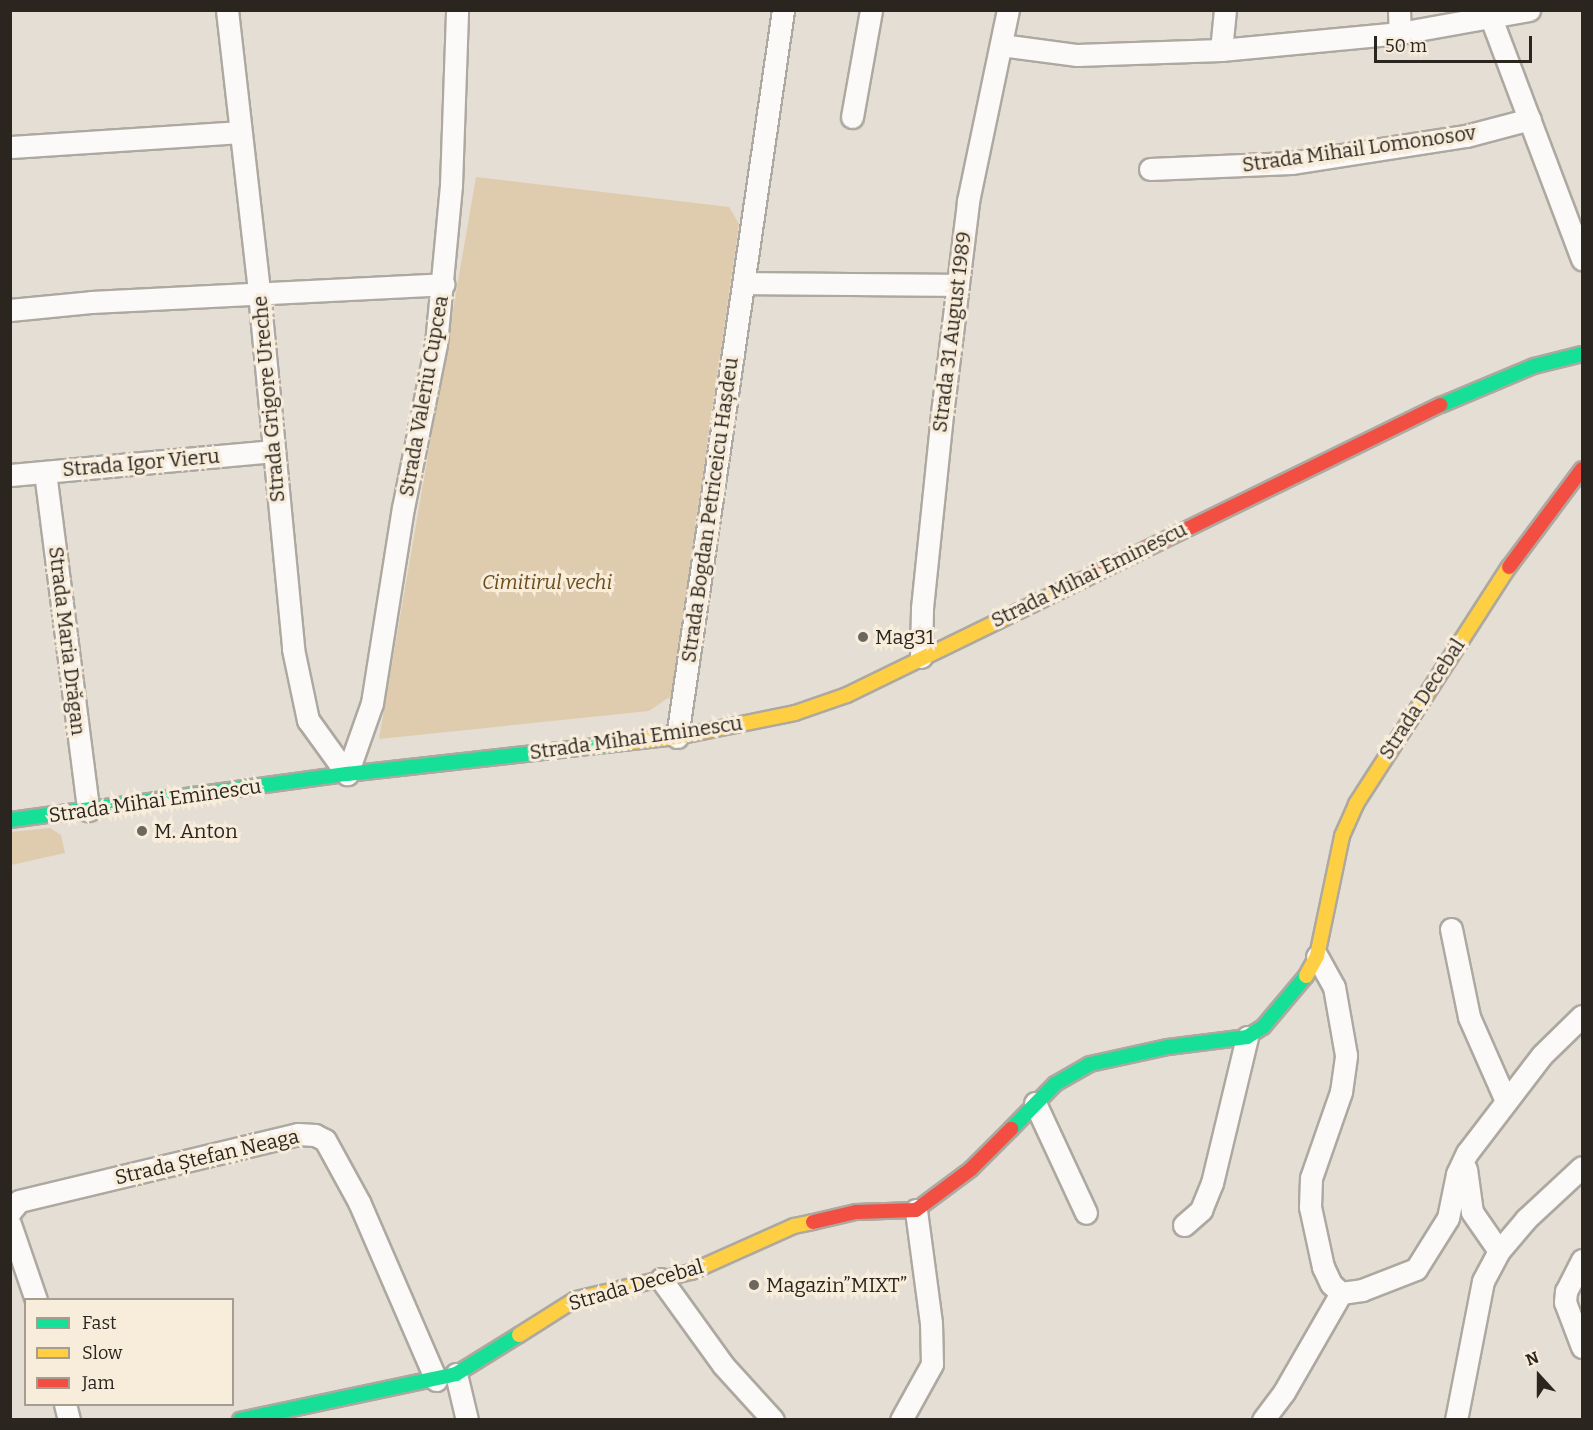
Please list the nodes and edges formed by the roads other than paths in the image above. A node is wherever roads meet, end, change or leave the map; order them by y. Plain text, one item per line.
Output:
1 (227, 10) edge
2 (457, 10) edge
3 (783, 10) edge
4 (871, 10) edge
5 (1008, 10) edge
6 (1225, 10) edge
7 (1399, 10) edge
8 (1529, 10) edge
9 (1498, 15) edge
10 (1400, 33) junction
11 (1001, 45) junction
12 (1221, 50) junction
13 (852, 117) dead end
14 (1530, 119) junction
15 (240, 132) junction
16 (10, 147) edge
17 (1150, 169) dead end
18 (1582, 260) edge
19 (744, 282) junction
20 (444, 284) junction
21 (958, 285) junction
22 (259, 293) junction
23 (10, 310) edge
24 (1582, 354) edge
25 (272, 451) junction
26 (1582, 469) edge
27 (45, 472) junction
28 (10, 475) edge
29 (921, 657) junction
30 (677, 736) junction
31 (347, 774) junction
32 (88, 810) junction
33 (10, 820) edge
34 (1451, 929) dead end
35 (1317, 956) junction
36 (1582, 1016) edge
37 (1247, 1037) junction
38 (1506, 1101) junction
39 (1035, 1103) junction
40 (1467, 1153) junction
41 (1582, 1167) edge
42 (916, 1210) junction
43 (10, 1212) edge
44 (1086, 1213) dead end
45 (10, 1224) edge
46 (1184, 1225) dead end
47 (1499, 1251) junction
48 (1582, 1260) edge
49 (661, 1279) junction
50 (1341, 1293) junction
51 (36, 1298) edge
52 (1582, 1347) edge
53 (446, 1377) junction
54 (283, 1416) edge
55 (240, 1419) edge
56 (467, 1419) edge
57 (773, 1419) edge
58 (901, 1419) edge
59 (1263, 1419) edge
60 (1456, 1419) edge

1 - 15 street, Strada Grigore Ureche
2 - 20 street, Strada Valeriu Cupcea
3 - 19 street, Strada Bogdan Petriceicu Hașdeu
4 - 13 street
5 - 11 street, Strada 31 August 1989
6 - 12 street
7 - 10 street
8 - 9 street
9 - 10 street
9 - 14 street
10 - 12 street
11 - 12 street
11 - 21 street, Strada 31 August 1989
14 - 17 street, Strada Mihail Lomonosov
14 - 18 street
15 - 16 street
15 - 22 street, Strada Grigore Ureche
19 - 21 street
19 - 30 street, Strada Bogdan Petriceicu Hașdeu
20 - 22 street
20 - 31 street, Strada Valeriu Cupcea
21 - 29 street, Strada 31 August 1989
22 - 23 street
22 - 25 street, Strada Grigore Ureche
24 - 29 street, Strada Mihai Eminescu
25 - 27 street, Strada Igor Vieru
25 - 31 street, Strada Grigore Ureche
26 - 35 street, Strada Decebal
27 - 28 street, Strada Igor Vieru
27 - 32 street, Strada Maria Drăgan
29 - 30 street, Strada Mihai Eminescu
30 - 31 street, Strada Mihai Eminescu
31 - 32 street, Strada Mihai Eminescu
32 - 33 street, Strada Mihai Eminescu
34 - 38 street
35 - 37 street, Strada Decebal
35 - 50 street
36 - 38 street
37 - 39 street
37 - 46 street
38 - 40 street
39 - 42 street
39 - 44 street
40 - 47 street
40 - 50 street
41 - 47 street
42 - 49 street, Strada Decebal
42 - 58 street
43 - 53 street, Strada Ștefan Neaga
45 - 51 street
47 - 60 street
48 - 52 street
49 - 53 street, Strada Decebal
49 - 57 street
50 - 59 street
53 - 54 street, Strada Decebal
53 - 56 street, Strada Ștefan Neaga
54 - 55 street, Strada Decebal

